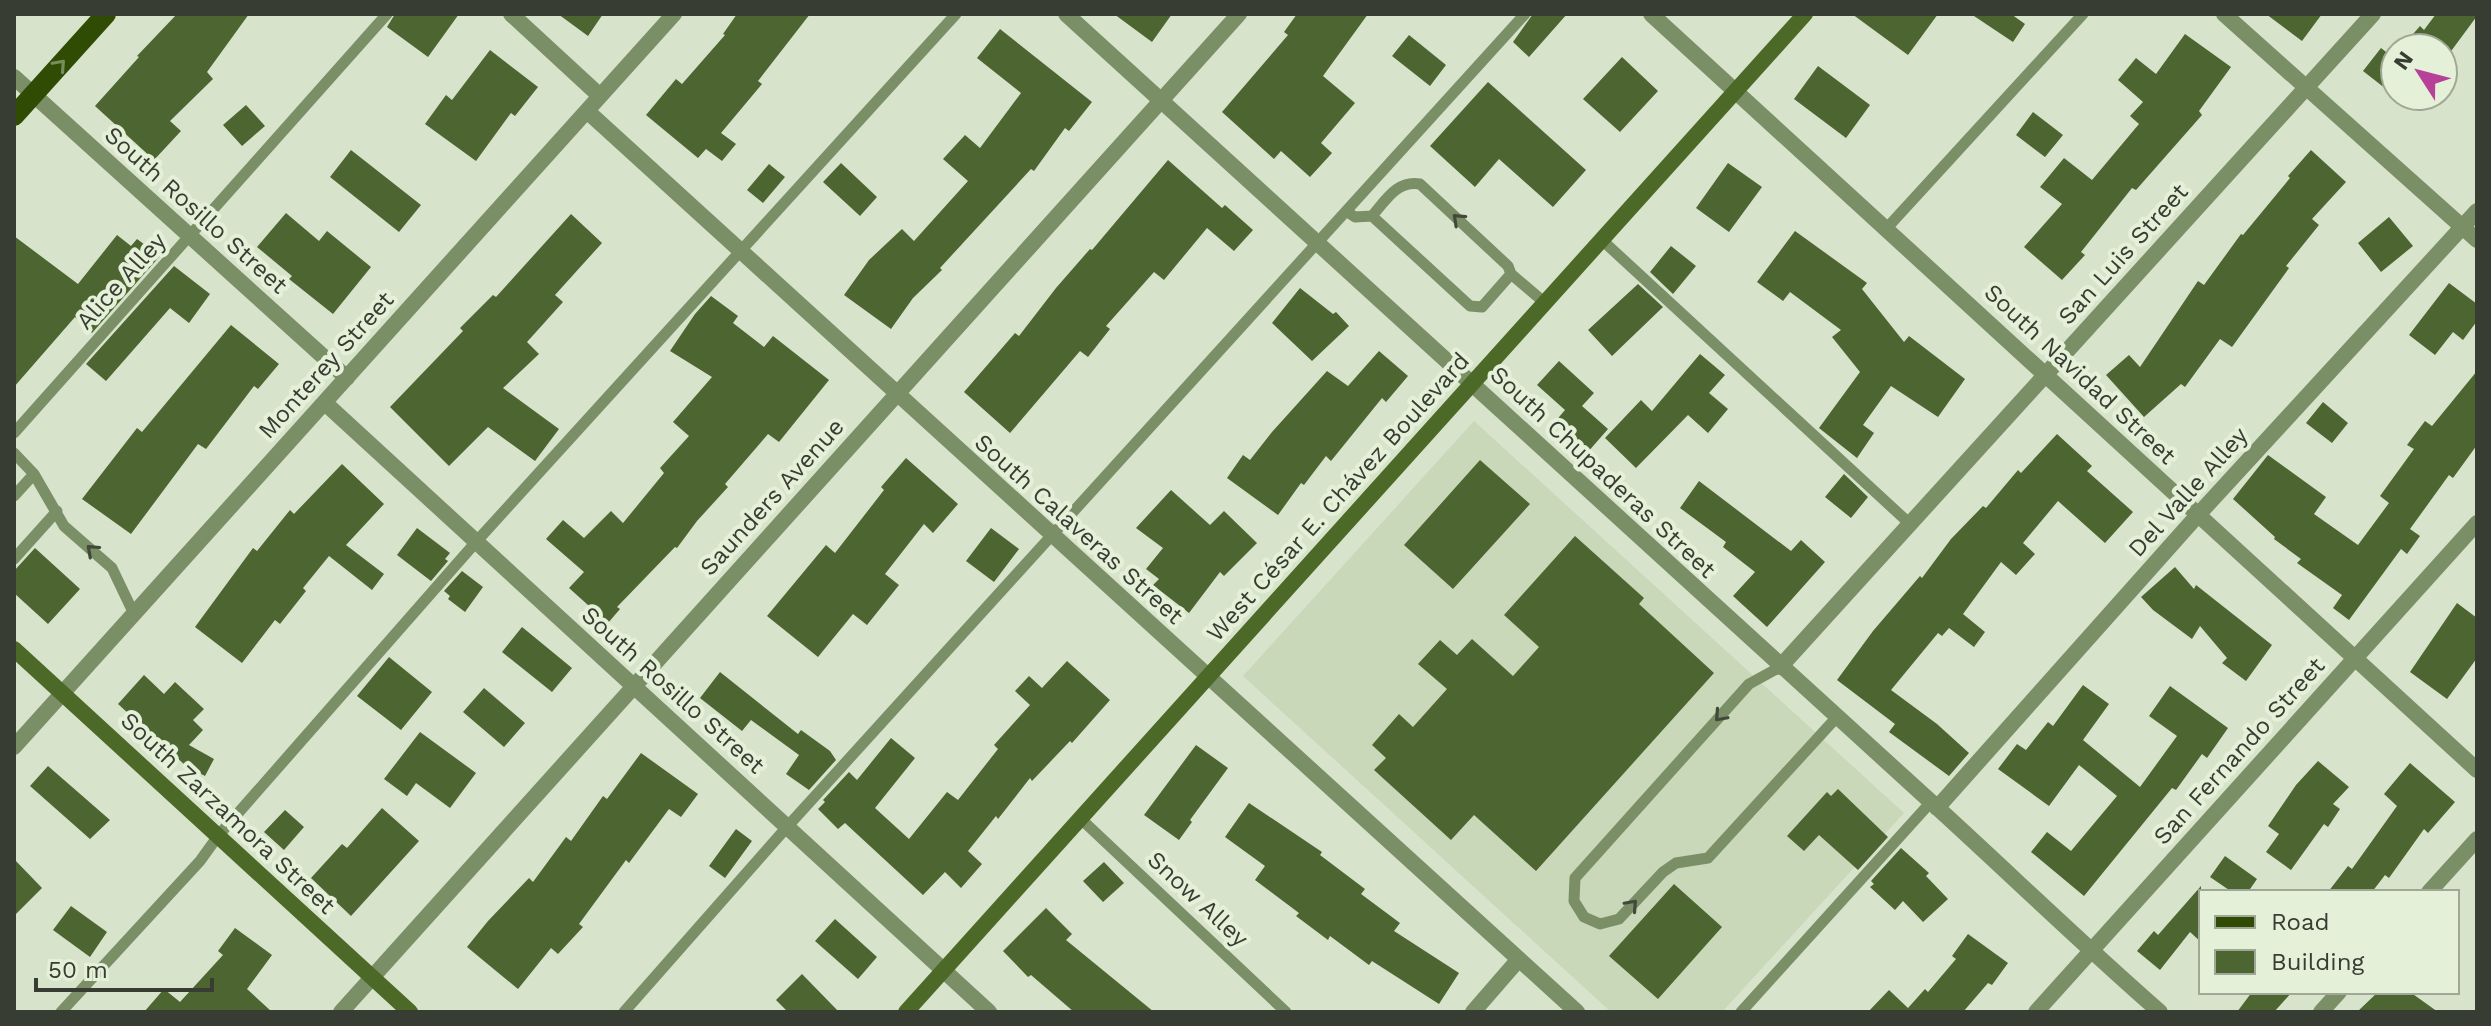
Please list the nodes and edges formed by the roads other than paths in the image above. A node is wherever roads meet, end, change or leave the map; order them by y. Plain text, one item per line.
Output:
1 (106, 14) edge
2 (387, 14) edge
3 (511, 14) edge
4 (674, 14) edge
5 (956, 14) edge
6 (1066, 14) edge
7 (1239, 14) edge
8 (1525, 14) edge
9 (1651, 14) edge
10 (1805, 14) edge
11 (2083, 14) edge
12 (2224, 14) edge
13 (2373, 14) edge
14 (14, 77) edge
15 (2305, 89) junction
16 (1735, 92) junction
17 (33, 95) junction
18 (600, 96) junction
19 (1161, 100) junction
20 (587, 111) junction
21 (14, 116) edge
22 (2477, 211) edge
23 (1351, 214) junction
24 (1372, 216) junction
25 (2463, 227) junction
26 (1886, 229) junction
27 (190, 237) junction
28 (1602, 240) junction
29 (2477, 240) edge
30 (1318, 243) junction
31 (740, 251) junction
32 (1516, 278) junction
33 (1545, 303) junction
34 (2046, 374) junction
35 (347, 378) junction
36 (1473, 384) junction
37 (897, 394) junction
38 (325, 403) junction
39 (14, 433) edge
40 (14, 453) edge
41 (34, 474) junction
42 (14, 496) edge
43 (57, 511) junction
44 (2197, 516) junction
45 (2477, 523) edge
46 (1910, 524) junction
47 (1051, 536) junction
48 (476, 542) junction
49 (14, 559) edge
50 (134, 614) junction
51 (14, 649) edge
52 (2355, 658) junction
53 (1780, 667) junction
54 (1208, 679) junction
55 (633, 686) junction
56 (63, 694) junction
57 (1836, 718) junction
58 (14, 747) edge
59 (2477, 770) edge
60 (1934, 805) junction
61 (1081, 819) junction
62 (787, 827) junction
63 (218, 836) junction
64 (2477, 839) edge
65 (2431, 890) edge
66 (2091, 951) junction
67 (1519, 959) junction
68 (943, 971) junction
69 (372, 977) junction
70 (2337, 994) edge
71 (61, 1012) edge
72 (341, 1012) edge
73 (410, 1012) edge
74 (624, 1012) edge
75 (906, 1012) edge
76 (989, 1012) edge
77 (1286, 1012) edge
78 (1473, 1012) edge
79 (1577, 1012) edge
80 (1741, 1012) edge
81 (2036, 1012) edge
82 (2160, 1012) edge
83 (2321, 1012) edge

17 -> 1 main road
2 - 27 lane, Alice Alley
3 - 18 street
4 - 18 street, Monterey Street
5 - 31 lane
6 - 19 street, South Chupaderas Street
7 - 19 street, Saunders Avenue
8 - 23 lane
9 - 16 street, South Navidad Street
10 - 16 street, West César E. Chávez Boulevard
11 - 26 lane
12 - 15 street
13 - 15 street, San Luis Street
14 - 17 street, South Rosillo Street
15 - 25 street
15 - 34 street, San Luis Street
16 - 26 street, South Navidad Street
16 - 28 street, West César E. Chávez Boulevard
17 - 21 main road
17 - 27 street, South Rosillo Street
18 - 20 street, Monterey Street
19 - 30 street, South Chupaderas Street
19 - 37 street, Saunders Avenue
20 - 31 street, South Calaveras Street
20 - 35 street, Monterey Street
22 - 25 street, Del Valle Alley
23 - 24 lane
23 - 30 lane
24 - 32 lane
32 -> 24 lane
25 - 29 street
25 - 44 street, Del Valle Alley
26 - 34 street, South Navidad Street
27 - 35 street, South Rosillo Street
27 - 39 lane, Alice Alley
28 - 33 street, West César E. Chávez Boulevard
28 - 46 lane
30 - 36 street, South Chupaderas Street
30 - 47 lane
31 - 37 street, South Calaveras Street
31 - 48 lane
32 - 33 lane
33 - 36 street, West César E. Chávez Boulevard
34 - 44 street, South Navidad Street
34 - 46 street, San Luis Street
35 - 38 street, Monterey Street
36 - 53 street, South Chupaderas Street
36 - 54 street, West César E. Chávez Boulevard
37 - 47 street, South Calaveras Street
37 - 55 street, Saunders Avenue
38 - 48 street, South Rosillo Street
38 - 50 street, Monterey Street
40 - 41 lane
41 - 42 lane
41 - 43 lane
43 - 49 lane
50 -> 43 lane
44 - 52 street, South Navidad Street
44 - 60 street, Del Valle Alley
45 - 52 street, San Fernando Street
46 - 53 street, San Luis Street
47 - 54 street, South Calaveras Street
47 - 62 lane
48 - 55 street, South Rosillo Street
48 - 63 lane
50 - 56 street, Monterey Street
51 - 56 street, South Zarzamora Street
52 - 59 street, South Navidad Street
52 - 66 street, San Fernando Street
53 - 57 street, South Chupaderas Street
53 -> 57 lane
54 - 61 street, West César E. Chávez Boulevard
54 - 67 street, South Calaveras Street
55 - 62 street, South Rosillo Street
55 - 69 street, Saunders Avenue
56 - 58 street, Monterey Street
56 - 63 street, South Zarzamora Street
57 - 60 street, South Chupaderas Street
60 - 66 street, South Chupaderas Street
60 - 80 lane, Del Valle Alley
61 - 68 street, West César E. Chávez Boulevard
61 - 77 lane, Snow Alley
62 - 68 street, South Rosillo Street
62 - 74 lane
63 - 69 street, South Zarzamora Street
63 - 71 lane
64 - 65 street
66 - 81 street, San Fernando Street
66 - 82 street, South Chupaderas Street
67 - 78 street
67 - 79 street, South Calaveras Street
68 - 75 street, West César E. Chávez Boulevard
68 - 76 street, South Rosillo Street
69 - 72 street, Saunders Avenue
69 - 73 street, South Zarzamora Street
70 - 83 street

